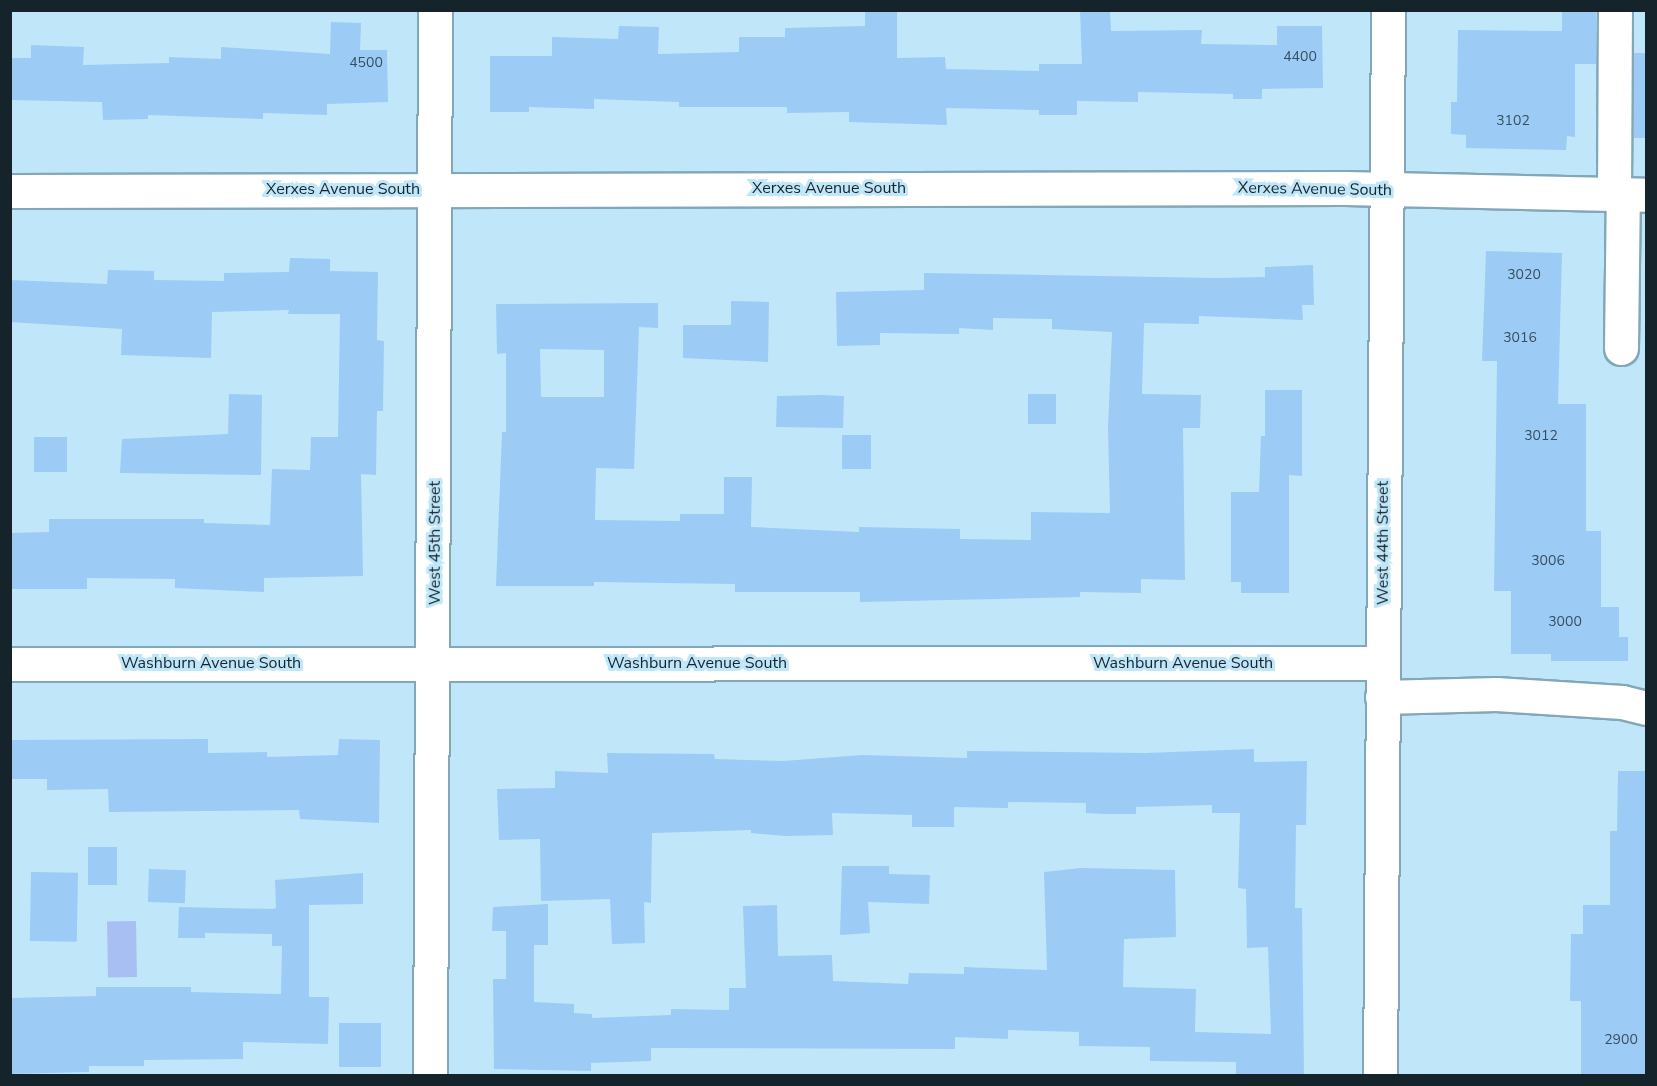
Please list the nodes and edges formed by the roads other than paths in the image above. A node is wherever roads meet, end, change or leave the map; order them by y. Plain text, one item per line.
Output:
1 (435, 10) edge
2 (1388, 10) edge
3 (1615, 10) edge
4 (436, 189) junction
5 (1385, 190) junction
6 (10, 191) edge
7 (1628, 194) edge
8 (1621, 348) dead end
9 (434, 663) junction
10 (1383, 663) junction
11 (10, 664) edge
12 (1382, 696) junction
13 (1647, 708) edge
14 (430, 1076) edge
15 (1380, 1076) edge

1 - 4 street, West 45th Street
2 - 5 street, West 44th Street
3 - 7 street
4 - 5 street, Xerxes Avenue South
4 - 6 street, Xerxes Avenue South
4 - 9 street, West 45th Street
5 - 7 street, Xerxes Avenue South
5 - 10 street, West 44th Street
7 - 8 street
9 - 10 street, Washburn Avenue South
9 - 11 street, Washburn Avenue South
9 - 14 street, West 45th Street
10 - 12 street, West 44th Street
12 - 13 street
12 - 15 street, West 44th Street

